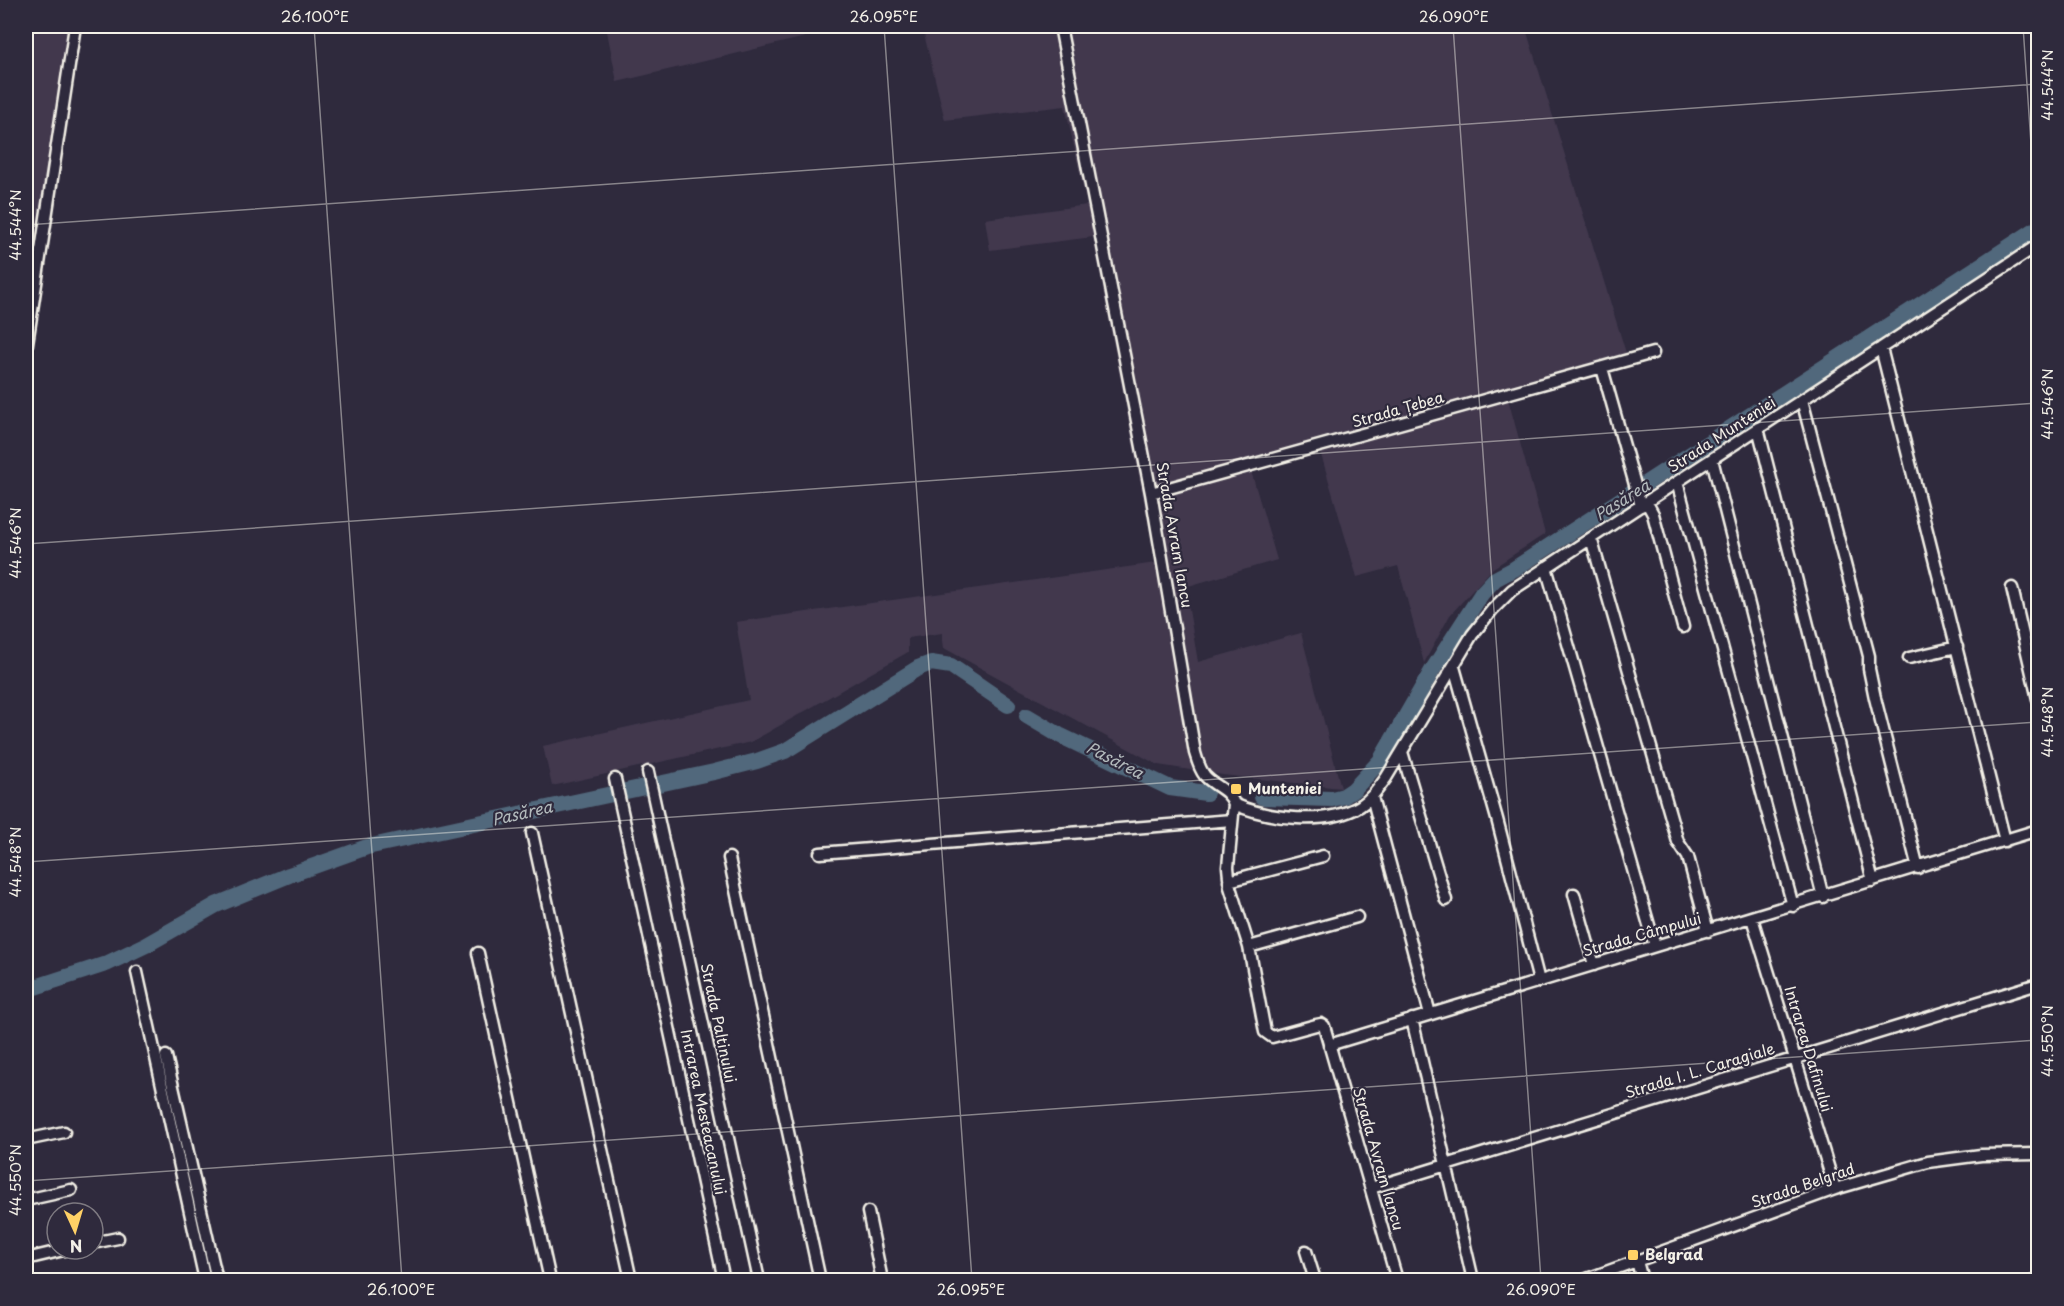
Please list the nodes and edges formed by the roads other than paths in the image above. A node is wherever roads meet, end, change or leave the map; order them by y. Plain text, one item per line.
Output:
1 (75, 26) edge
2 (1060, 26) edge
3 (2038, 244) edge
4 (1881, 348) junction
5 (26, 350) edge
6 (1653, 353) dead end
7 (1602, 368) junction
8 (1802, 400) junction
9 (1758, 428) junction
10 (1712, 459) junction
11 (1677, 482) junction
12 (1151, 493) junction
13 (1640, 498) junction
14 (1591, 538) junction
15 (1546, 567) junction
16 (2012, 588) dead end
17 (1683, 627) dead end
18 (1957, 647) junction
19 (1909, 658) dead end
20 (1454, 667) junction
21 (2038, 699) edge
22 (1402, 752) junction
23 (648, 772) dead end
24 (615, 779) dead end
25 (1372, 797) junction
26 (1233, 804) junction
27 (1232, 820) junction
28 (2038, 830) edge
29 (532, 833) dead end
30 (2005, 841) junction
31 (820, 853) dead end
32 (1323, 856) dead end
33 (729, 858) dead end
34 (1918, 868) junction
35 (1229, 881) junction
36 (1873, 881) junction
37 (1574, 894) dead end
38 (1823, 897) junction
39 (1446, 900) dead end
40 (1793, 906) junction
41 (1357, 917) dead end
42 (1752, 918) junction
43 (1708, 931) junction
44 (1655, 946) junction
45 (1249, 947) junction
46 (478, 953) dead end
47 (1594, 964) junction
48 (137, 972) dead end
49 (1539, 981) junction
50 (2038, 984) edge
51 (1430, 1014) junction
52 (1412, 1019) junction
53 (1329, 1045) junction
54 (166, 1056) dead end
55 (1795, 1058) junction
56 (64, 1132) dead end
57 (26, 1140) edge
58 (2038, 1154) edge
59 (1446, 1165) junction
60 (1371, 1188) junction
61 (1835, 1189) junction
62 (71, 1190) dead end
63 (26, 1200) edge
64 (868, 1212) dead end
65 (118, 1238) dead end
66 (105, 1241) edge
67 (1306, 1251) dead end
68 (45, 1254) edge
69 (26, 1259) edge
70 (1637, 1261) junction
71 (26, 1273) edge
72 (27, 1281) edge
73 (205, 1281) edge
74 (217, 1281) edge
75 (550, 1281) edge
76 (631, 1281) edge
77 (724, 1281) edge
78 (759, 1281) edge
79 (820, 1281) edge
80 (882, 1281) edge
81 (1315, 1281) edge
82 (1397, 1281) edge
83 (1473, 1281) edge
84 (1584, 1281) edge
85 (1642, 1281) edge

1 - 5 street
2 - 12 street, Strada Avram Iancu
3 - 4 street, Strada Munteniei
4 - 8 street, Strada Munteniei
4 - 18 street
6 - 7 street, Strada Țebea
7 - 12 street, Strada Țebea
7 - 13 street
8 - 9 street, Strada Munteniei
8 - 34 street
9 - 10 street, Strada Munteniei
9 - 36 street
10 - 11 street, Strada Munteniei
10 - 38 street
11 - 13 street, Strada Munteniei
11 - 40 street
12 - 26 street, Strada Avram Iancu
13 - 14 street, Strada Munteniei
13 - 17 street
14 - 15 street, Strada Munteniei
14 - 43 street
15 - 20 street, Strada Munteniei
15 - 44 street
16 - 21 street
18 - 19 street
18 - 30 street
20 - 22 street, Strada Munteniei
20 - 49 street
22 - 25 street, Strada Munteniei
22 - 39 street
23 - 78 street, Strada Paltinului
24 - 77 street, Intrarea Mesteacanului
25 - 26 street, Strada Munteniei
25 - 51 street
26 - 27 street
27 - 31 street
27 - 35 street
28 - 30 street, Strada Câmpului
29 - 76 street
30 - 34 street, Strada Câmpului
32 - 35 street
33 - 79 street
34 - 36 street, Strada Câmpului
35 - 45 street
36 - 38 street, Strada Câmpului
37 - 47 street
38 - 40 street, Strada Câmpului
40 - 42 street, Strada Câmpului
41 - 45 street
42 - 43 street, Strada Câmpului
42 - 55 street, Intrarea Dafinului
43 - 44 street, Strada Câmpului
44 - 47 street, Strada Câmpului
45 - 53 street
46 - 75 street
47 - 49 street, Strada Câmpului
48 - 73 street
49 - 51 street, Strada Câmpului
50 - 55 street, Strada I. L. Caragiale
51 - 52 street, Strada Câmpului
52 - 53 street, Strada Câmpului
52 - 59 street
53 - 60 street, Strada Avram Iancu
54 - 74 street
55 - 59 street, Strada I. L. Caragiale
55 - 61 street, Intrarea Dafinului
56 - 57 street
58 - 61 street, Strada Belgrad
59 - 60 street, Strada I. L. Caragiale
59 - 83 street
60 - 82 street, Strada Avram Iancu
61 - 70 street, Strada Belgrad
62 - 63 street
64 - 80 street
65 - 66 street
67 - 81 street
68 - 69 street
70 - 84 street, Strada Belgrad
70 - 85 street
71 - 72 street

